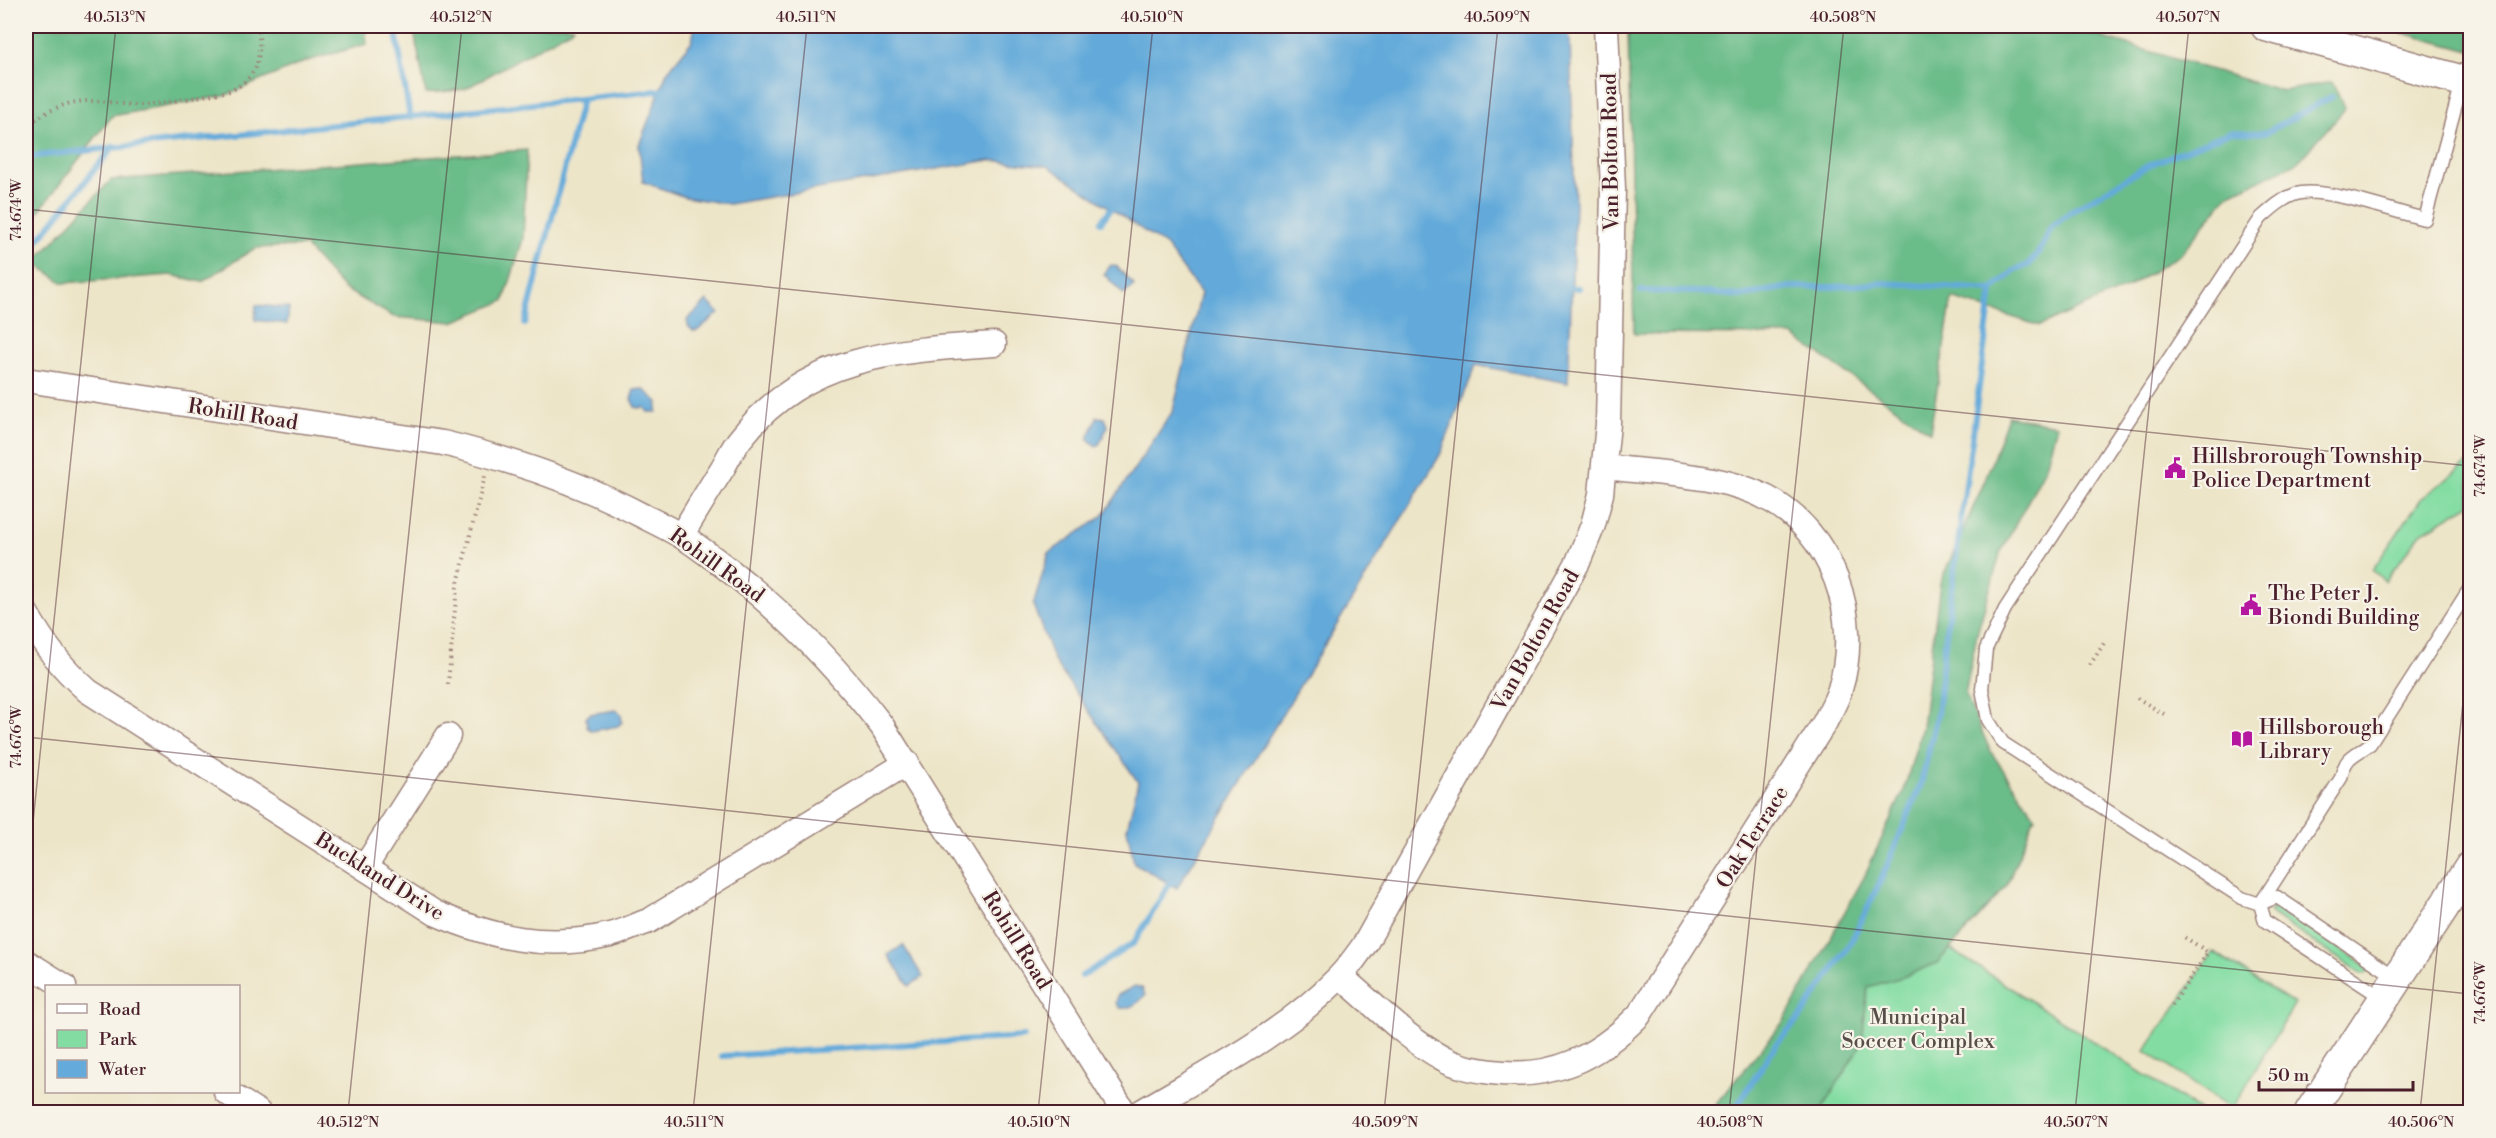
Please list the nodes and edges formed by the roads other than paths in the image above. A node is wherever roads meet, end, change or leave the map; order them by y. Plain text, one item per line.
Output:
1 (1606, 26) edge
2 (2266, 26) edge
3 (2467, 82) edge
4 (994, 344) dead end
5 (26, 380) edge
6 (1605, 467) junction
7 (681, 536) junction
8 (2470, 588) edge
9 (26, 613) edge
10 (448, 736) dead end
11 (907, 763) junction
12 (365, 867) junction
13 (2470, 867) edge
14 (2260, 904) junction
15 (26, 962) edge
16 (1340, 976) junction
17 (61, 985) edge
18 (2391, 988) junction
19 (228, 1093) edge
20 (258, 1113) edge
21 (1124, 1113) edge
22 (1141, 1113) edge
23 (2310, 1113) edge

1 - 6 street, Van Bolton Road
2 - 3 street
3 - 14 lane
4 - 7 street
5 - 7 street, Rohill Road
6 - 16 street, Van Bolton Road
6 - 16 street, Oak Terrace
7 - 11 street, Rohill Road
8 - 14 lane
9 - 12 street, Buckland Drive
10 - 12 street
11 - 12 street, Buckland Drive
11 - 21 street, Rohill Road
13 - 18 street
14 - 18 lane
14 - 18 lane
15 - 17 street
16 - 22 street, Van Bolton Road
18 - 23 street
19 - 20 street

